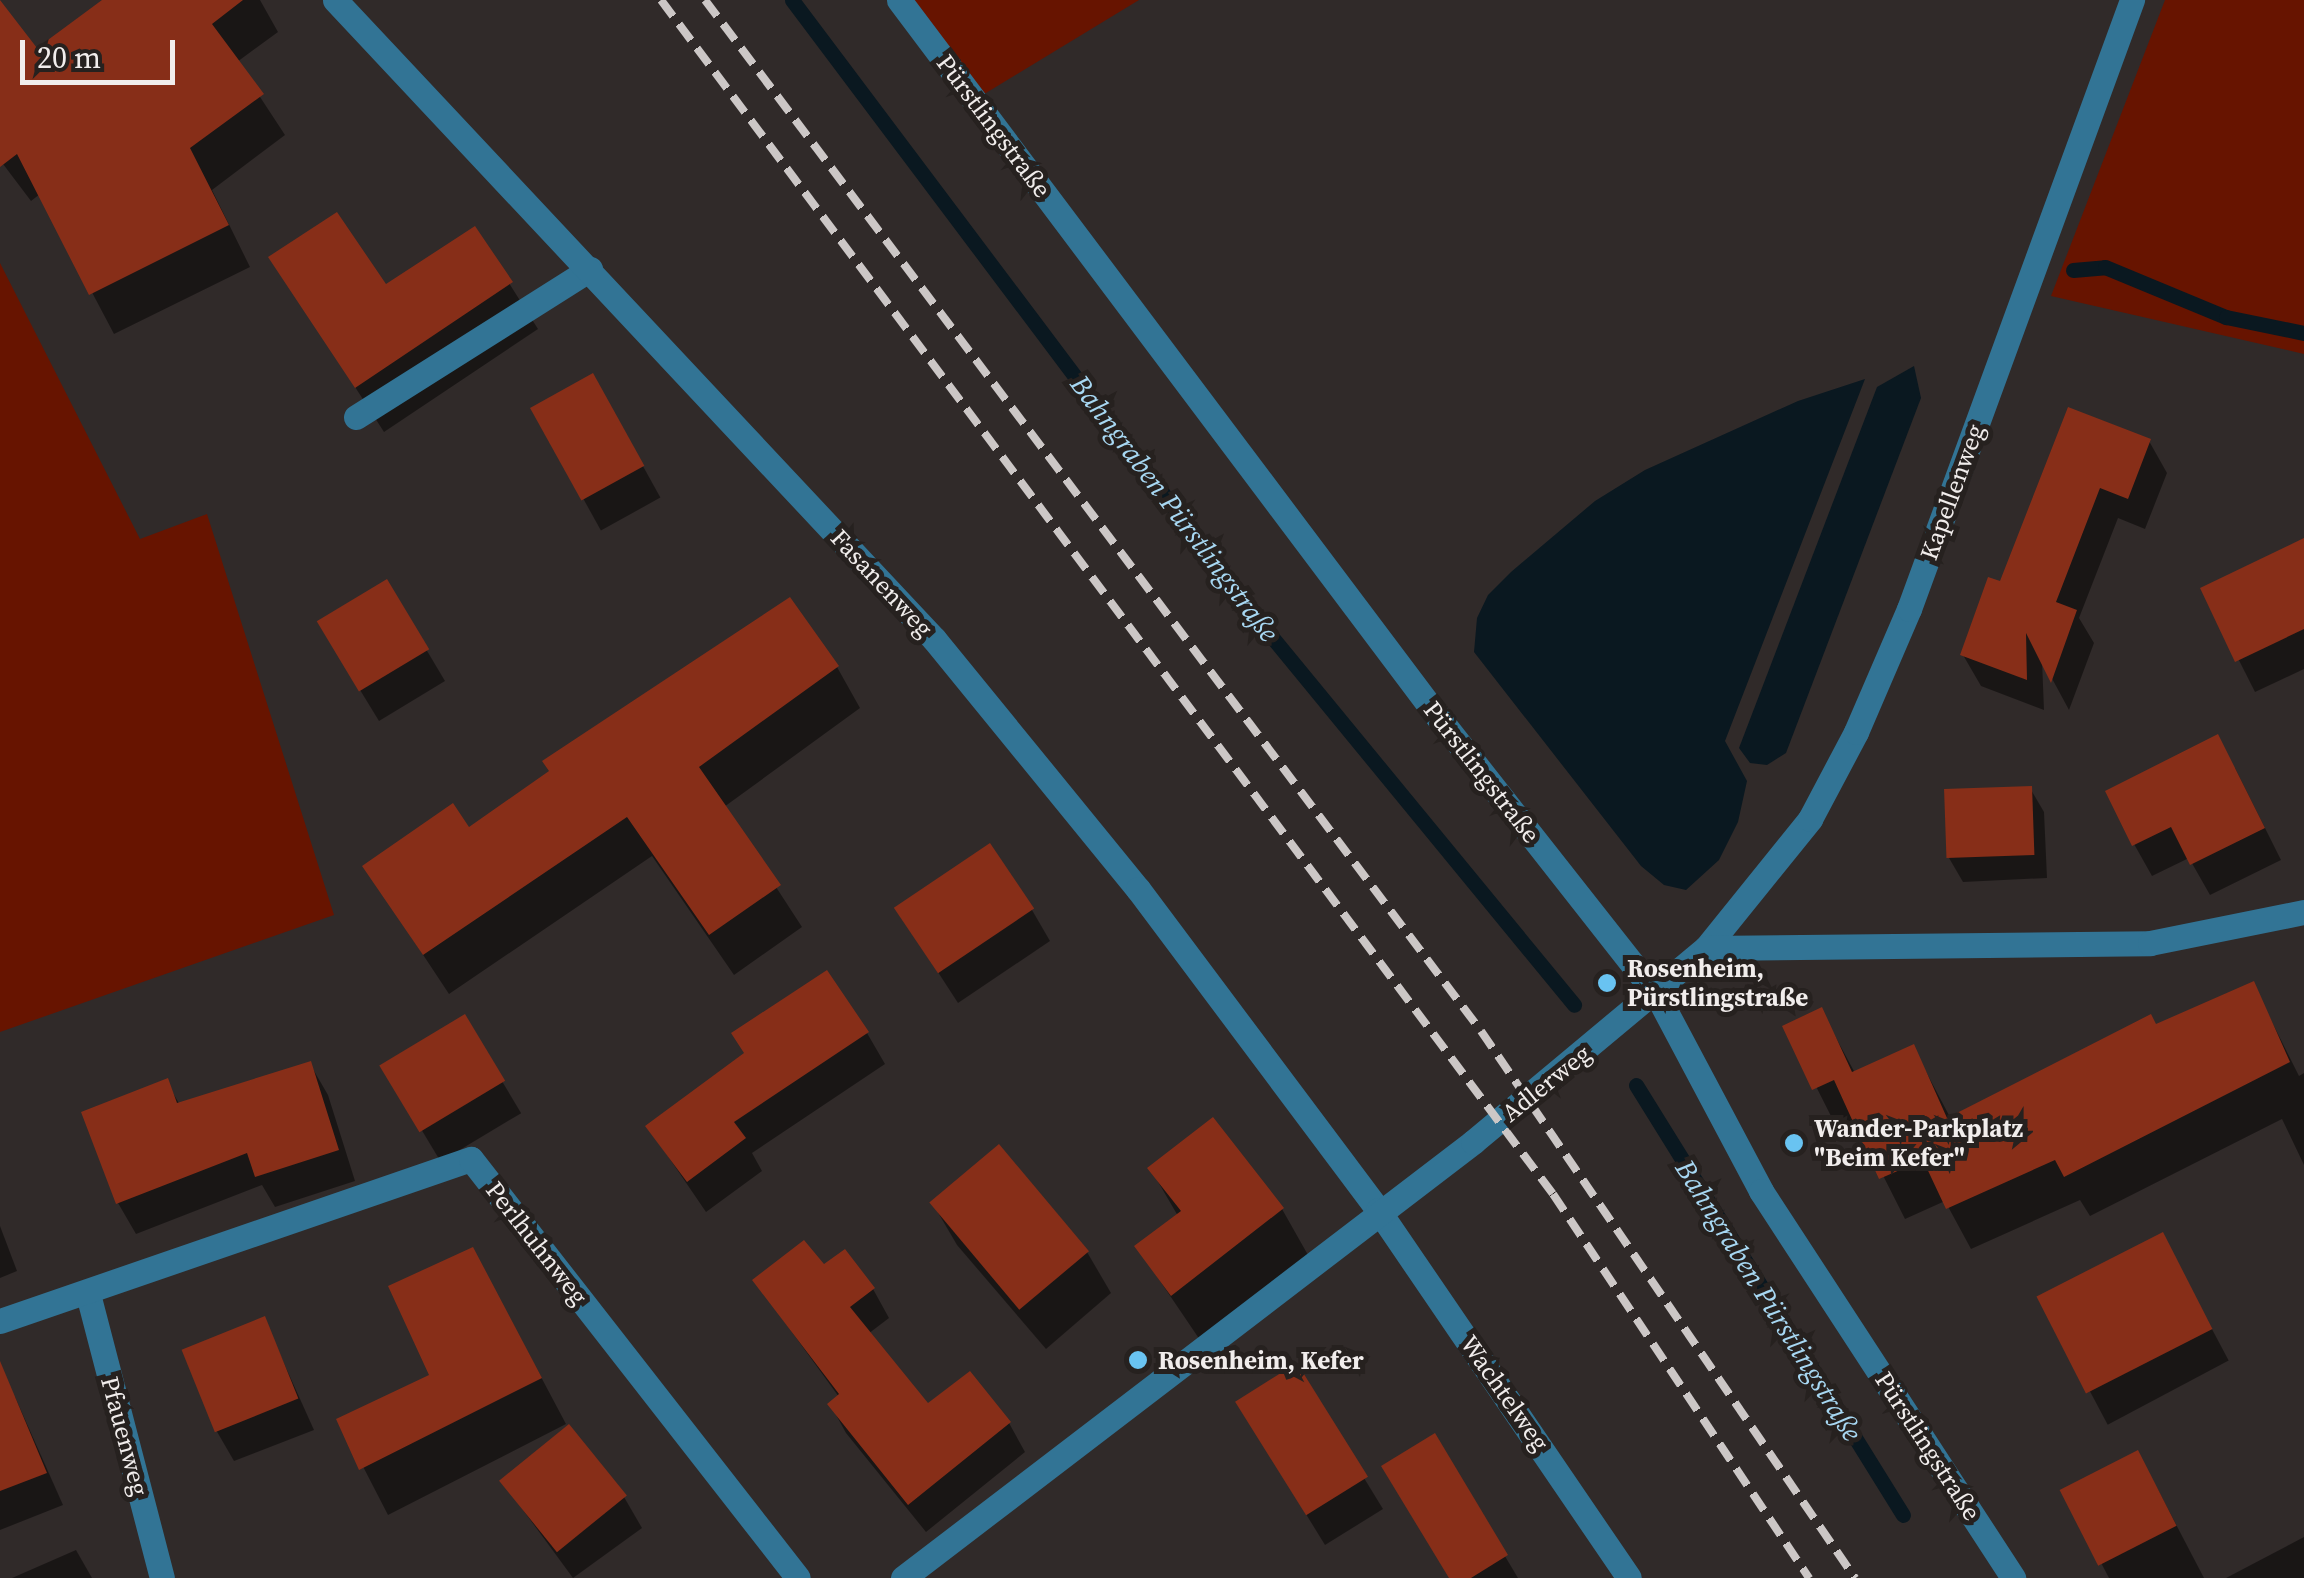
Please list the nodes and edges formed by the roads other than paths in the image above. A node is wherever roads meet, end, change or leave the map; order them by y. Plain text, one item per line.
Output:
1 (335, 0) edge
2 (899, 0) edge
3 (2132, 0) edge
4 (590, 270) junction
5 (356, 416) dead end
6 (2304, 912) edge
7 (1706, 948) junction
8 (1658, 994) junction
9 (1378, 1210) junction
10 (88, 1294) junction
11 (0, 1321) edge
12 (162, 1578) edge
13 (798, 1578) edge
14 (903, 1578) edge
15 (1629, 1578) edge
16 (2014, 1578) edge

1 - 4 street, Fasanenweg
2 - 8 street, Pürstlingstraße
3 - 7 street, Kapellenweg
4 - 5 street
4 - 9 street, Fasanenweg
6 - 7 street
7 - 8 street, Adlerweg
8 - 9 street, Adlerweg
8 - 16 street, Pürstlingstraße
9 - 14 street, Adlerweg
9 - 15 street, Wachtelweg
10 - 11 street, Perlhuhnweg
10 - 12 street, Pfauenweg
10 - 13 street, Perlhuhnweg

